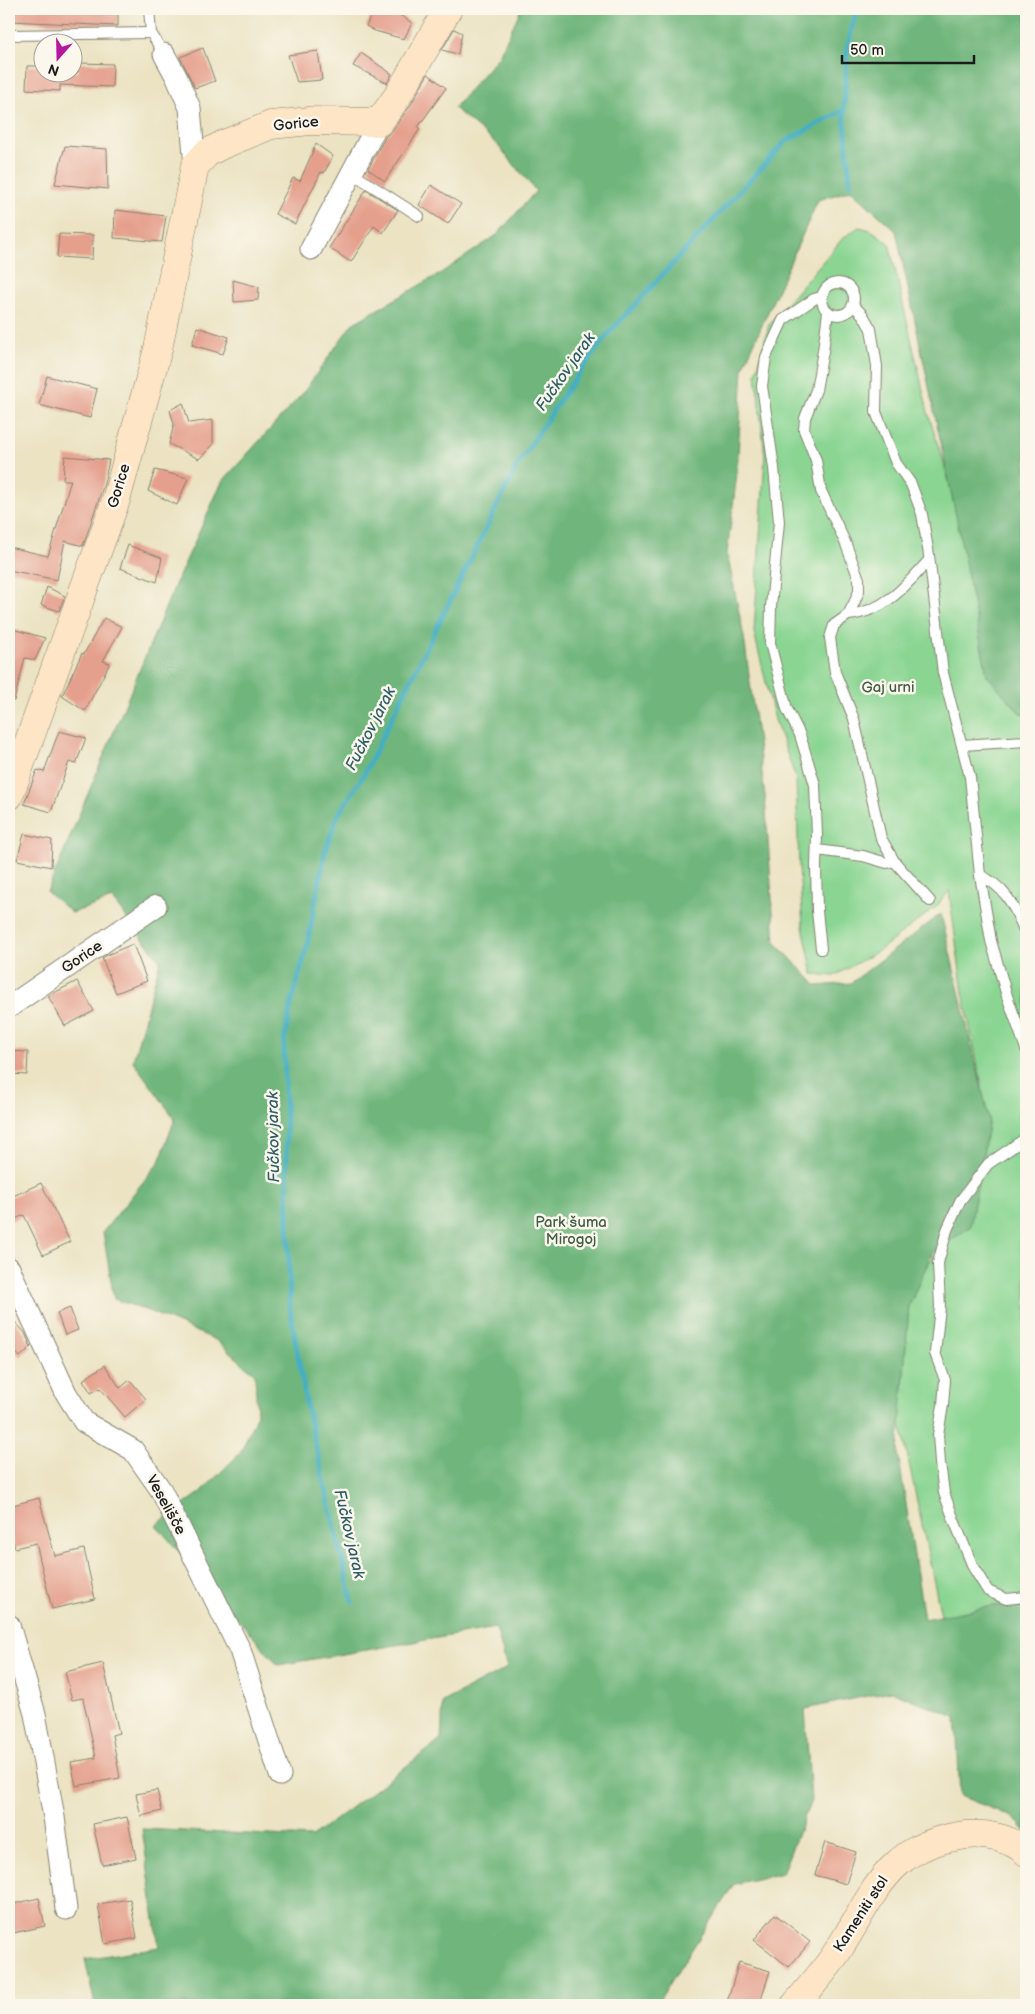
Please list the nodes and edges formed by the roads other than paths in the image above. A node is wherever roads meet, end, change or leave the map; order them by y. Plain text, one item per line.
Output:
1 (149, 9) edge
2 (448, 9) edge
3 (151, 33) junction
4 (9, 36) edge
5 (164, 54) joint
6 (379, 122) junction
7 (195, 166) junction
8 (352, 173) junction
9 (419, 216) dead end
10 (311, 250) dead end
11 (822, 297) junction
12 (852, 305) junction
13 (828, 312) junction
14 (929, 560) junction
15 (848, 614) junction
16 (1026, 741) edge
17 (962, 745) junction
18 (9, 796) edge
19 (817, 850) junction
20 (894, 861) junction
21 (980, 875) junction
22 (930, 901) dead end
23 (156, 906) dead end
24 (1026, 934) edge
25 (821, 949) dead end
26 (9, 1007) edge
27 (1026, 1049) edge
28 (1026, 1138) edge
29 (9, 1268) edge
30 (1026, 1597) edge
31 (9, 1625) edge
32 (280, 1775) dead end
33 (1026, 1852) edge
34 (66, 1909) dead end
35 (795, 2005) edge

1 - 3 lane
2 - 6 street
3 - 4 lane
3 - 5 lane
5 - 7 street, Gorice
6 - 7 street, Gorice
6 - 8 street
7 - 18 street, Gorice
8 - 9 lane
8 - 10 street
11 - 12 lane
11 - 13 lane
11 - 19 lane
12 - 13 lane
12 - 14 lane
13 - 15 lane
14 - 15 lane
14 - 17 lane
15 - 20 lane
16 - 17 lane
17 - 21 lane
19 - 20 lane
19 - 25 lane
20 - 22 lane
21 - 24 lane
21 - 27 lane
23 - 26 street, Gorice
28 - 30 lane
29 - 32 street, Veselišče
31 - 34 street
33 - 35 street, Kameniti stol

